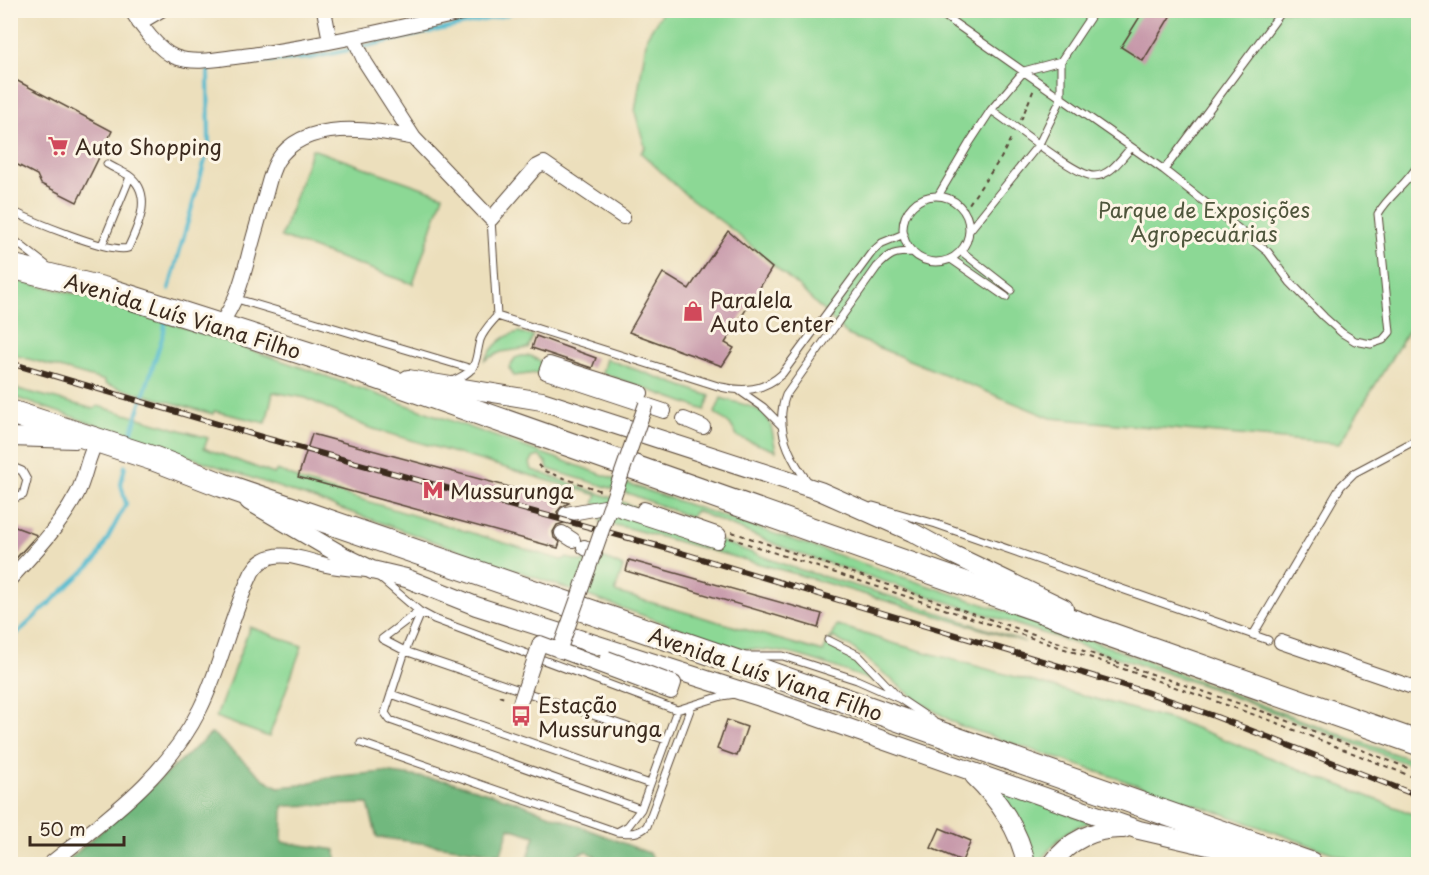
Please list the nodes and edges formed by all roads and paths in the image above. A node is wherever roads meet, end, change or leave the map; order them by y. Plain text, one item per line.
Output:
1 (131, 10) edge
2 (161, 10) edge
3 (324, 10) edge
4 (474, 10) edge
5 (936, 10) edge
6 (1095, 10) edge
7 (1283, 10) edge
8 (139, 23) junction
9 (330, 41) junction
10 (359, 48) junction
11 (1061, 61) junction
12 (1024, 71) junction
13 (1037, 81) junction
14 (1061, 99) junction
15 (991, 110) junction
16 (1017, 127) junction
17 (414, 138) junction
18 (1039, 144) junction
19 (1131, 148) junction
20 (107, 164) dead end
21 (1419, 165) edge
22 (1164, 170) junction
23 (130, 177) junction
24 (938, 196) junction
25 (10, 210) edge
26 (964, 211) junction
27 (623, 217) dead end
28 (491, 219) junction
29 (969, 231) junction
30 (904, 234) junction
31 (10, 237) edge
32 (102, 245) junction
33 (10, 250) edge
34 (961, 251) junction
35 (913, 252) junction
36 (951, 259) junction
37 (46, 265) junction
38 (10, 266) edge
39 (107, 290) junction
40 (1011, 290) dead end
41 (1006, 297) dead end
42 (237, 299) junction
43 (497, 316) junction
44 (220, 325) junction
45 (355, 369) junction
46 (472, 369) junction
47 (439, 385) junction
48 (740, 391) junction
49 (643, 398) junction
50 (664, 411) dead end
51 (10, 412) edge
52 (684, 419) dead end
53 (781, 426) junction
54 (703, 428) dead end
55 (10, 437) edge
56 (92, 439) junction
57 (1419, 439) edge
58 (538, 465) dead end
59 (10, 466) edge
60 (222, 485) junction
61 (817, 490) junction
62 (15, 498) dead end
63 (608, 500) junction
64 (566, 514) dead end
65 (692, 529) dead end
66 (726, 530) dead end
67 (728, 537) dead end
68 (372, 570) junction
69 (10, 579) edge
70 (420, 612) junction
71 (1253, 635) junction
72 (828, 640) dead end
73 (1274, 641) joint
74 (1141, 646) junction
75 (405, 651) junction
76 (559, 651) junction
77 (725, 658) junction
78 (883, 679) junction
79 (666, 685) dead end
80 (1419, 689) edge
81 (877, 690) junction
82 (391, 694) junction
83 (760, 697) junction
84 (900, 699) junction
85 (515, 702) dead end
86 (691, 707) junction
87 (677, 710) junction
88 (666, 740) junction
89 (1419, 742) edge
90 (361, 743) dead end
91 (964, 743) junction
92 (971, 772) junction
93 (1419, 772) edge
94 (1419, 779) edge
95 (650, 784) junction
96 (640, 809) junction
97 (1139, 830) junction
98 (617, 832) junction
99 (50, 864) edge
100 (1026, 864) edge
101 (1052, 864) edge
102 (1289, 864) edge
103 (1310, 864) edge

1 - 8 street
2 - 8 street
3 - 9 street
4 - 10 street
5 - 12 lane
6 - 11 lane
7 - 22 lane
8 - 9 street
9 - 10 street
10 - 17 street
11 - 12 lane
11 - 14 lane
12 - 13 lane
12 - 15 lane
13 - 14 lane
13 - 16 path
14 - 18 lane
14 - 19 lane
15 - 16 lane
15 - 24 lane
16 - 18 lane
16 - 26 path
17 - 28 street
17 - 42 street
18 - 19 lane
18 - 29 lane
19 - 22 lane
20 - 23 lane
21 - 22 lane
23 - 32 lane
23 - 32 lane
24 - 26 lane
24 - 30 lane
25 - 32 lane
26 - 29 lane
27 - 28 street
28 - 43 lane
29 - 34 lane
30 - 35 lane
30 - 48 lane
31 - 37 lane
33 - 37 highway
34 - 36 lane
34 - 40 lane
35 - 36 lane
35 - 53 lane
36 - 41 lane
37 - 39 highway
38 - 39 highway, Avenida Luís Viana Filho
39 - 44 highway, Avenida Luís Viana Filho
42 - 44 street
42 - 46 lane
43 - 46 lane
43 - 48 lane
44 - 45 highway, Avenida Luís Viana Filho
45 - 47 main road, Avenida Luís Viana Filho
45 - 74 highway, Avenida Luís Viana Filho
46 - 47 lane
47 - 61 main road, Avenida Luís Viana Filho
48 - 53 lane
49 - 49 street
49 - 50 street
49 - 63 street, bridge
51 - 56 highway, Avenida Luís Viana Filho
52 - 54 street
53 - 61 lane
55 - 56 main road, Avenida Luís Viana Filho
56 - 60 highway, Avenida Luís Viana Filho
56 - 69 street
57 - 71 lane
58 - 63 path
59 - 62 lane
60 - 68 main road, Avenida Luís Viana Filho
60 - 77 highway, Avenida Luís Viana Filho
61 - 71 lane
61 - 74 main road, Avenida Luís Viana Filho
63 - 64 street
63 - 65 street, bridge
63 - 76 street, bridge
66 - 93 path
67 - 94 path
68 - 70 lane
68 - 83 main road, Avenida Luís Viana Filho
68 - 99 street
70 - 75 lane
70 - 75 lane
70 - 87 lane
71 - 73 lane
72 - 78 lane
73 - 80 street
74 - 89 highway, Avenida Luís Viana Filho
75 - 82 lane
75 - 88 lane
76 - 79 street, bridge
76 - 85 street, bridge
77 - 81 lane
77 - 91 highway, Avenida Luís Viana Filho
78 - 81 lane
78 - 84 lane
81 - 84 lane
82 - 95 lane
82 - 96 lane
83 - 86 lane
83 - 92 main road, Avenida Luís Viana Filho
84 - 91 lane
86 - 87 lane
86 - 98 lane
87 - 88 lane
88 - 95 lane
90 - 98 lane
91 - 103 highway, Avenida Luís Viana Filho
92 - 97 main road, Avenida Luís Viana Filho
92 - 100 main road
95 - 96 lane
96 - 98 lane
97 - 101 main road
97 - 102 main road, Avenida Luís Viana Filho

